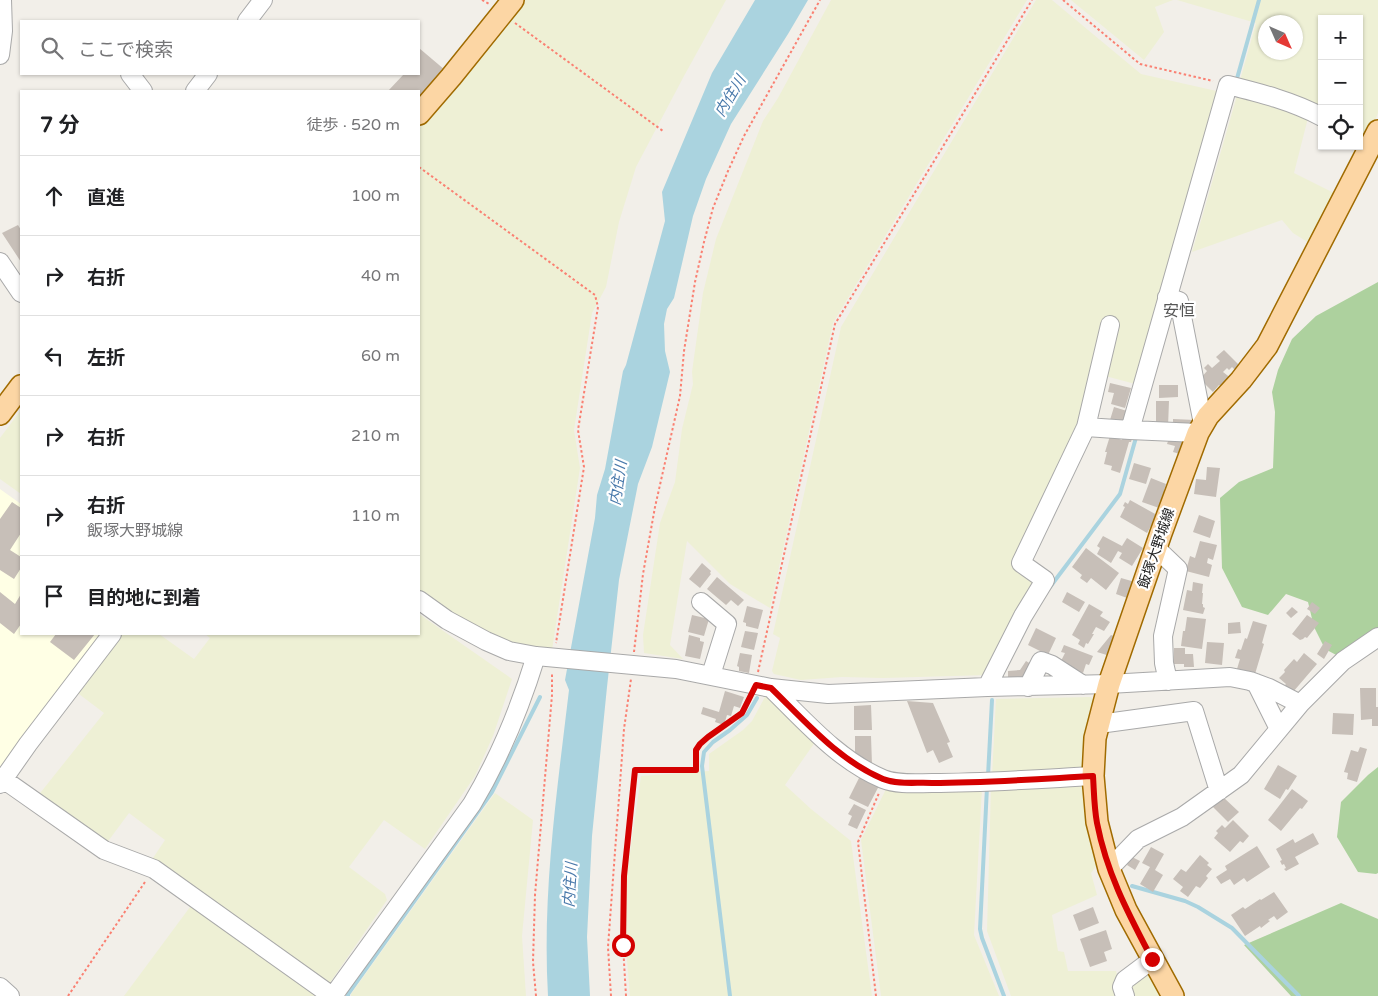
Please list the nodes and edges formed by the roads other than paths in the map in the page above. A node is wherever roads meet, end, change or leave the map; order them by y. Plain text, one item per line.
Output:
1 (2, 0) edge
2 (262, 0) edge
3 (507, 7) edge
4 (248, 20) edge
5 (0, 55) edge
6 (131, 75) edge
7 (142, 90) edge
8 (420, 113) edge
9 (1318, 115) edge
10 (1371, 142) edge
11 (0, 262) edge
12 (20, 292) edge
13 (1173, 299) junction
14 (1110, 325) dead end
15 (20, 387) edge
16 (0, 414) edge
17 (1086, 427) junction
18 (1200, 429) junction
19 (1137, 430) junction
20 (1156, 548) junction
21 (420, 601) edge
22 (701, 602) dead end
23 (111, 635) edge
24 (1378, 636) edge
25 (536, 656) junction
26 (711, 675) junction
27 (1168, 681) junction
28 (1256, 683) junction
29 (1109, 684) junction
30 (1083, 685) junction
31 (763, 686) junction
32 (1028, 686) junction
33 (987, 687) junction
34 (1300, 704) junction
35 (1099, 724) junction
36 (1279, 729) junction
37 (1093, 776) junction
38 (2, 781) edge
39 (1219, 791) junction
40 (1110, 869) junction
41 (1152, 959) junction
42 (0, 987) edge
43 (10, 996) edge
44 (332, 996) edge
45 (1125, 996) edge
46 (1172, 996) edge

1 - 5 street
2 - 4 street
3 - 8 main road
6 - 7 street
9 - 13 street
10 - 18 main road, 飯塚大野城線
11 - 12 street
13 - 18 street
13 - 19 street
14 - 17 street
15 - 16 main road
17 - 19 street
17 - 33 street
18 - 19 street
18 - 20 main road, 飯塚大野城線
20 - 27 street
20 - 29 main road, 飯塚大野城線
21 - 25 street
22 - 26 street
23 - 38 street
24 - 34 street
25 - 26 street
25 - 44 street
26 - 31 street
27 - 28 street
27 - 29 street
28 - 34 street
28 - 36 street
29 - 30 street
29 - 35 main road, 飯塚大野城線
30 - 32 street
30 - 32 street
31 - 33 street
31 - 37 street
32 - 33 street
34 - 36 street
35 - 37 main road, 飯塚大野城線
35 - 39 street
36 - 39 street
37 - 40 main road, 飯塚大野城線
38 - 44 street
39 - 40 street
40 - 41 main road, 飯塚大野城線
41 - 45 street
41 - 46 main road, 飯塚大野城線
42 - 43 street

